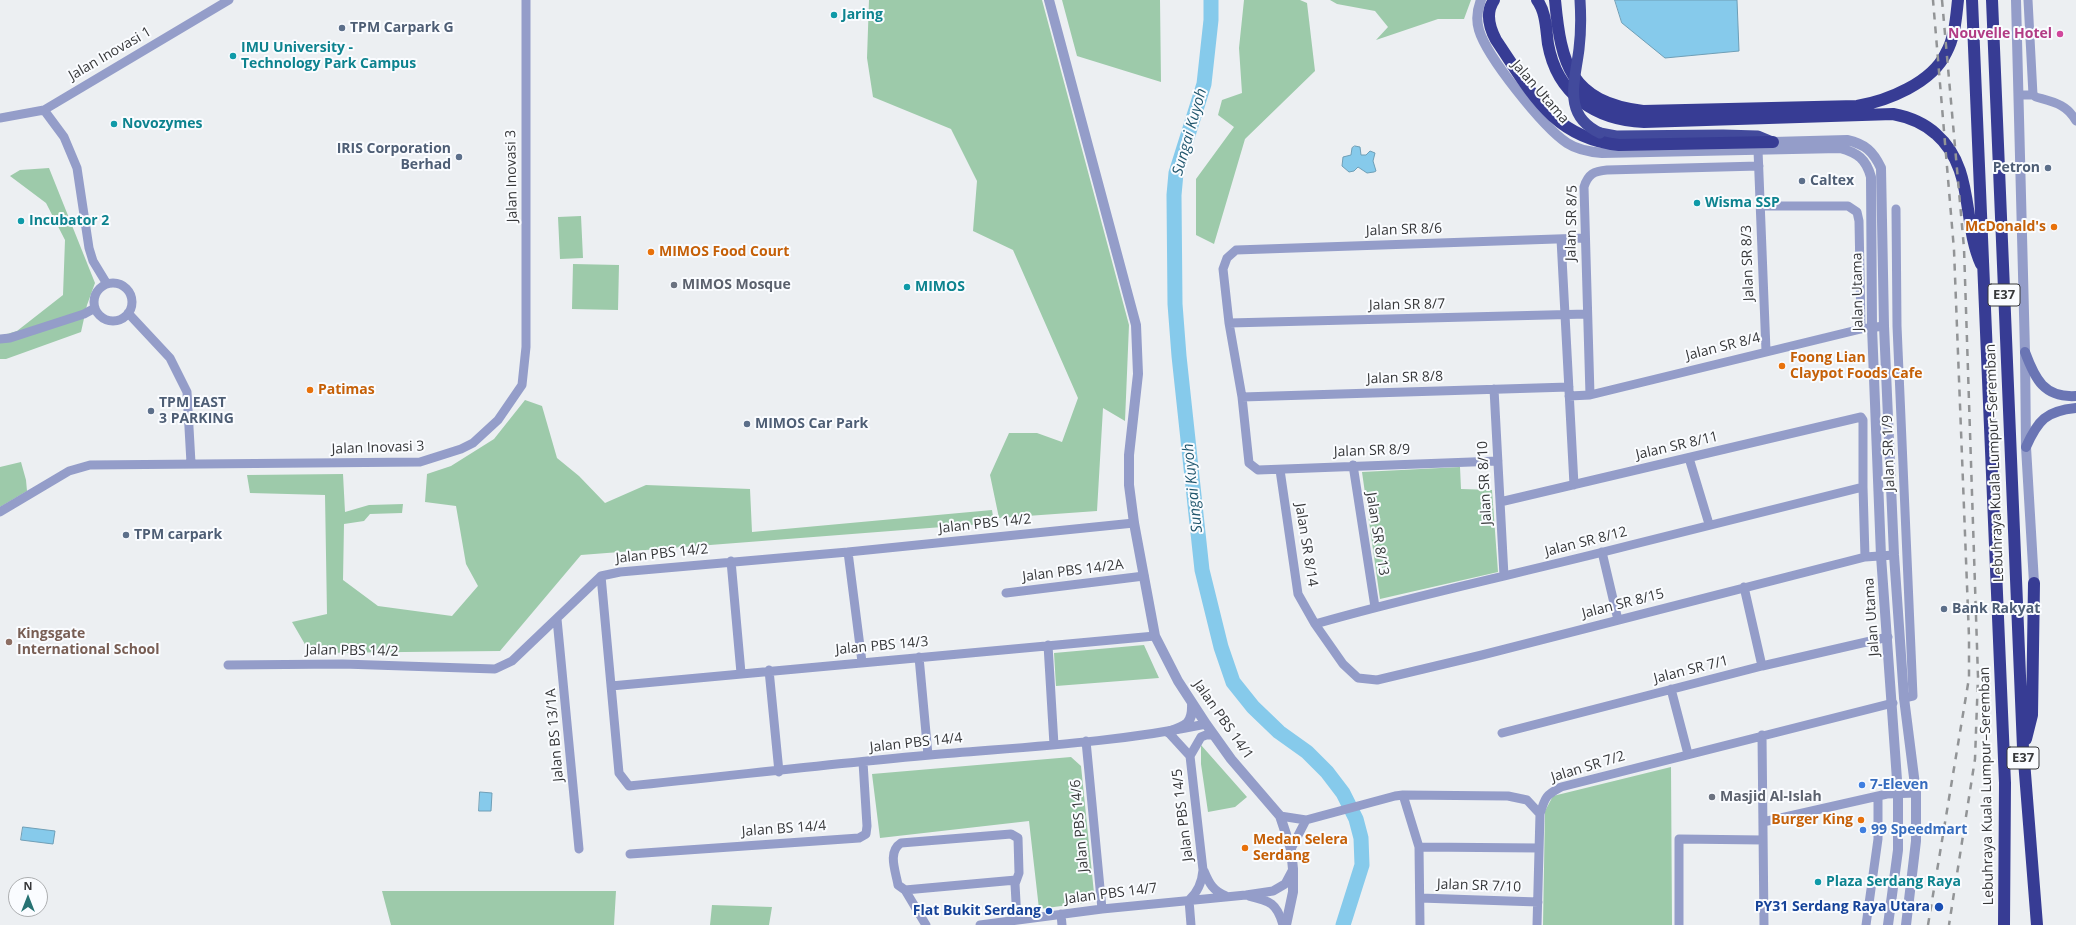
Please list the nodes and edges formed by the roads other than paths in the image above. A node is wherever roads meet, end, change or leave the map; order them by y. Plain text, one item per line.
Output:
1 (229, 0) edge
2 (526, 0) edge
3 (1049, 0) edge
4 (1481, 0) edge
5 (1494, 0) edge
6 (1537, 0) edge
7 (1548, 0) edge
8 (1555, 0) edge
9 (1580, 0) edge
10 (1958, 0) edge
11 (1972, 0) edge
12 (1992, 0) edge
13 (2016, 0) edge
14 (2028, 0) edge
15 (1557, 25) junction
16 (2019, 95) junction
17 (2033, 95) junction
18 (44, 110) junction
19 (0, 118) edge
20 (2076, 121) edge
21 (1773, 142) junction
22 (1758, 150) junction
23 (1759, 166) junction
24 (1760, 206) junction
25 (1896, 210) dead end
26 (1882, 237) junction
27 (1896, 237) junction
28 (1585, 238) junction
29 (1561, 239) junction
30 (1984, 273) junction
31 (107, 284) junction
32 (95, 308) junction
33 (128, 313) junction
34 (1587, 314) junction
35 (1565, 315) junction
36 (1229, 323) junction
37 (1884, 326) junction
38 (1872, 327) junction
39 (1861, 329) junction
40 (0, 339) edge
41 (1766, 352) junction
42 (2025, 352) junction
43 (1494, 389) junction
44 (1569, 391) junction
45 (1590, 395) junction
46 (2076, 396) edge
47 (1242, 397) junction
48 (2076, 408) edge
49 (1902, 434) junction
50 (1889, 435) junction
51 (2026, 447) junction
52 (1689, 458) junction
53 (1498, 461) junction
54 (191, 463) junction
55 (1353, 465) junction
56 (1280, 470) junction
57 (1574, 485) junction
58 (1863, 487) junction
59 (1500, 502) junction
60 (0, 512) edge
61 (1134, 523) junction
62 (1709, 524) junction
63 (848, 552) junction
64 (1602, 552) junction
65 (1894, 554) junction
66 (1882, 556) junction
67 (1865, 557) junction
68 (731, 561) junction
69 (601, 576) junction
70 (1144, 576) junction
71 (1504, 576) junction
72 (2034, 583) joint
73 (1744, 587) junction
74 (1006, 593) dead end
75 (1374, 607) junction
76 (557, 619) junction
77 (1618, 620) junction
78 (1315, 624) junction
79 (1155, 636) junction
80 (1888, 637) junction
81 (1048, 645) junction
82 (919, 657) junction
83 (862, 662) junction
84 (228, 665) dead end
85 (1762, 666) junction
86 (769, 670) junction
87 (741, 673) junction
88 (1358, 678) joint
89 (611, 686) junction
90 (1671, 689) junction
91 (1908, 697) junction
92 (1192, 703) junction
93 (1893, 703) junction
94 (1206, 724) junction
95 (1168, 732) junction
96 (1502, 733) dead end
97 (1214, 735) junction
98 (1762, 735) junction
99 (1086, 741) junction
100 (1054, 745) junction
101 (2023, 748) junction
102 (1688, 754) junction
103 (928, 755) junction
104 (1190, 756) junction
105 (863, 762) junction
106 (779, 772) junction
107 (1916, 793) junction
108 (1898, 794) junction
109 (1399, 795) junction
110 (1878, 796) junction
111 (1540, 814) junction
112 (1280, 816) junction
113 (1310, 819) junction
114 (1763, 822) junction
115 (1763, 840) junction
116 (1419, 846) junction
117 (1539, 848) junction
118 (579, 849) dead end
119 (1291, 850) junction
120 (630, 854) dead end
121 (1293, 869) junction
122 (1203, 870) junction
123 (1016, 880) junction
124 (905, 890) junction
125 (1246, 895) junction
126 (1228, 897) junction
127 (1420, 898) junction
128 (1188, 900) junction
129 (1538, 902) junction
130 (1102, 909) junction
131 (1061, 914) junction
132 (1017, 920) junction
133 (926, 925) edge
134 (980, 925) edge
135 (1062, 925) edge
136 (1191, 925) edge
137 (1283, 925) edge
138 (1286, 925) edge
139 (1420, 925) edge
140 (1538, 925) edge
141 (1679, 925) edge
142 (1764, 925) edge
143 (1866, 925) edge
144 (1888, 925) edge
145 (1906, 925) edge
146 (2004, 925) edge
147 (2037, 925) edge

1 - 18 street, Jalan Inovasi 1
2 - 54 street, Jalan Inovasi 3
3 - 61 street, Jalan PBS 14/1
4 - 22 street, Jalan Utama
5 - 21 highway
6 - 30 highway
7 - 15 highway
8 - 15 highway
9 - 21 highway, bridge
10 - 15 highway
11 - 30 highway, Lebuhraya Kuala Lumpur–Seremban / E37
12 - 101 highway, Lebuhraya Kuala Lumpur–Seremban / E37
13 - 16 street
14 - 17 street
16 - 17 street
16 - 42 street
17 - 20 street
18 - 19 street, Jalan Inovasi 1
18 - 31 street
21 - 26 street, Jalan Utama
22 - 23 street, Jalan SR 8/3
22 - 38 street, Jalan Utama
23 - 24 street, Jalan SR 8/3
23 - 28 street, Jalan SR 8/5
24 - 39 street
24 - 41 street, Jalan SR 8/3
25 - 27 street, Jalan SR 1/9
26 - 27 street
26 - 37 street, Jalan Utama
27 - 49 street, Jalan SR 1/9
28 - 29 street, Jalan SR 8/6
28 - 34 street, Jalan SR 8/5
29 - 35 street, Jalan SR 8/5
29 - 36 street, Jalan SR 8/6
30 - 146 highway, Lebuhraya Kuala Lumpur–Seremban / E37
31 - 32 street
31 - 33 street
32 - 33 street
32 - 40 street
33 - 54 street
34 - 35 street, Jalan SR 8/7
34 - 45 street, Jalan SR 8/5
35 - 36 street, Jalan SR 8/7
35 - 44 street, Jalan SR 8/5
36 - 47 street
37 - 38 street, Jalan SR 8/4
37 - 50 street, Jalan Utama
38 - 39 street, Jalan SR 8/4
38 - 66 street, Jalan Utama
39 - 41 street, Jalan SR 8/4
41 - 45 street, Jalan SR 8/4
42 - 46 main road
42 - 51 street
43 - 44 street, Jalan SR 8/8
43 - 47 street, Jalan SR 8/8
43 - 53 street, Jalan SR 8/10
44 - 45 street, Jalan SR 8/4
44 - 57 street, Jalan SR 8/5
47 - 56 street, Jalan SR 8/9
48 - 51 main road
49 - 50 street
49 - 91 street, Jalan SR 1/9
50 - 65 street, Jalan Utama
51 - 72 street
52 - 57 street, Jalan SR 8/11
52 - 58 street, Jalan SR 8/11
52 - 62 street
53 - 55 street, Jalan SR 8/9
53 - 59 street, Jalan SR 8/10
54 - 60 street, Jalan Inovasi 3
55 - 56 street, Jalan SR 8/9
55 - 75 street, Jalan SR 8/13
56 - 78 street, Jalan SR 8/14
57 - 59 street, Jalan SR 8/11
58 - 62 street, Jalan SR 8/12
58 - 67 street
59 - 71 street, Jalan SR 8/10
61 - 63 street, Jalan PBS 14/2
61 - 70 street, Jalan PBS 14/1
62 - 64 street, Jalan SR 8/12
63 - 68 street, Jalan PBS 14/2
63 - 83 street
64 - 71 street, Jalan SR 8/12
64 - 77 street
65 - 66 street, Jalan SR 8/15
65 - 91 street, Jalan Utama
66 - 67 street, Jalan SR 8/15
66 - 80 street, Jalan Utama
67 - 73 street, Jalan SR 8/15
68 - 69 street, Jalan PBS 14/2
68 - 87 street
69 - 76 street, Jalan PBS 14/2
69 - 89 street
70 - 74 street, Jalan PBS 14/2A
70 - 79 street, Jalan PBS 14/1
71 - 75 street, Jalan SR 8/12
72 - 101 highway
73 - 77 street, Jalan SR 8/15
73 - 85 street
75 - 78 street, Jalan SR 8/12
76 - 84 street, Jalan PBS 14/2
76 - 118 street, Jalan BS 13/1A
77 - 88 street, Jalan SR 8/15
78 - 88 street, Jalan SR 8/14
79 - 81 street, Jalan PBS 14/3
79 - 92 street, Jalan PBS 14/1
80 - 85 street, Jalan SR 7/1
80 - 93 street, Jalan Utama
81 - 82 street, Jalan PBS 14/3
81 - 100 street
82 - 83 street, Jalan PBS 14/3
82 - 103 street
83 - 86 street, Jalan PBS 14/3
85 - 90 street, Jalan SR 7/1
86 - 87 street, Jalan PBS 14/3
86 - 106 street
87 - 89 street, Jalan PBS 14/3
89 - 106 street, Jalan PBS 14/4
90 - 96 street, Jalan SR 7/1
90 - 102 street
91 - 107 street, Jalan Utama
92 - 94 street, Jalan PBS 14/1
92 - 95 street
93 - 98 street, Jalan SR 7/2
93 - 108 street, Jalan Utama
94 - 95 street, Jalan PBS 14/4
94 - 97 street, Jalan PBS 14/1
95 - 99 street, Jalan PBS 14/4
95 - 104 street, Jalan PBS 14/5
97 - 104 street, Jalan PBS 14/5
97 - 112 street, Jalan PBS 14/1
98 - 102 street, Jalan SR 7/2
98 - 114 street
99 - 100 street, Jalan PBS 14/4
99 - 130 street, Jalan PBS 14/6
100 - 103 street, Jalan PBS 14/4
101 - 147 highway, Lebuhraya Kuala Lumpur–Seremban / E37
102 - 111 street, Jalan SR 7/2
103 - 105 street, Jalan PBS 14/4
104 - 122 street, Jalan PBS 14/5
105 - 106 street, Jalan PBS 14/4
105 - 120 street, Jalan BS 14/4
107 - 108 street
107 - 145 street, Jalan Utama
108 - 110 street
108 - 144 street, Jalan Utama
109 - 111 street
109 - 113 street
109 - 116 street
110 - 114 street
110 - 143 street
111 - 117 street, Jalan SR 7/2
112 - 113 street
112 - 119 street, Jalan PBS 14/1
113 - 119 street
114 - 115 street
115 - 141 street
115 - 142 street
116 - 117 street
116 - 127 street
117 - 129 street, Jalan SR 7/2
119 - 121 street, Jalan PBS 14/1
121 - 125 street, Jalan PBS 14/7
121 - 138 street, Jalan PBS 14/1
122 - 126 street
122 - 128 street
123 - 124 street
123 - 124 street
123 - 132 street
124 - 133 street
125 - 126 street, Jalan PBS 14/7
125 - 137 street, Jalan PBS 14/7
126 - 128 street, Jalan PBS 14/7
127 - 129 street, Jalan SR 7/10
127 - 139 street
128 - 130 street, Jalan PBS 14/7
128 - 136 street
129 - 140 street, Jalan SR 7/2
130 - 131 street, Jalan PBS 14/7
131 - 132 street, Jalan PBS 14/7
131 - 135 street
132 - 134 street, Jalan PBS 14/7

